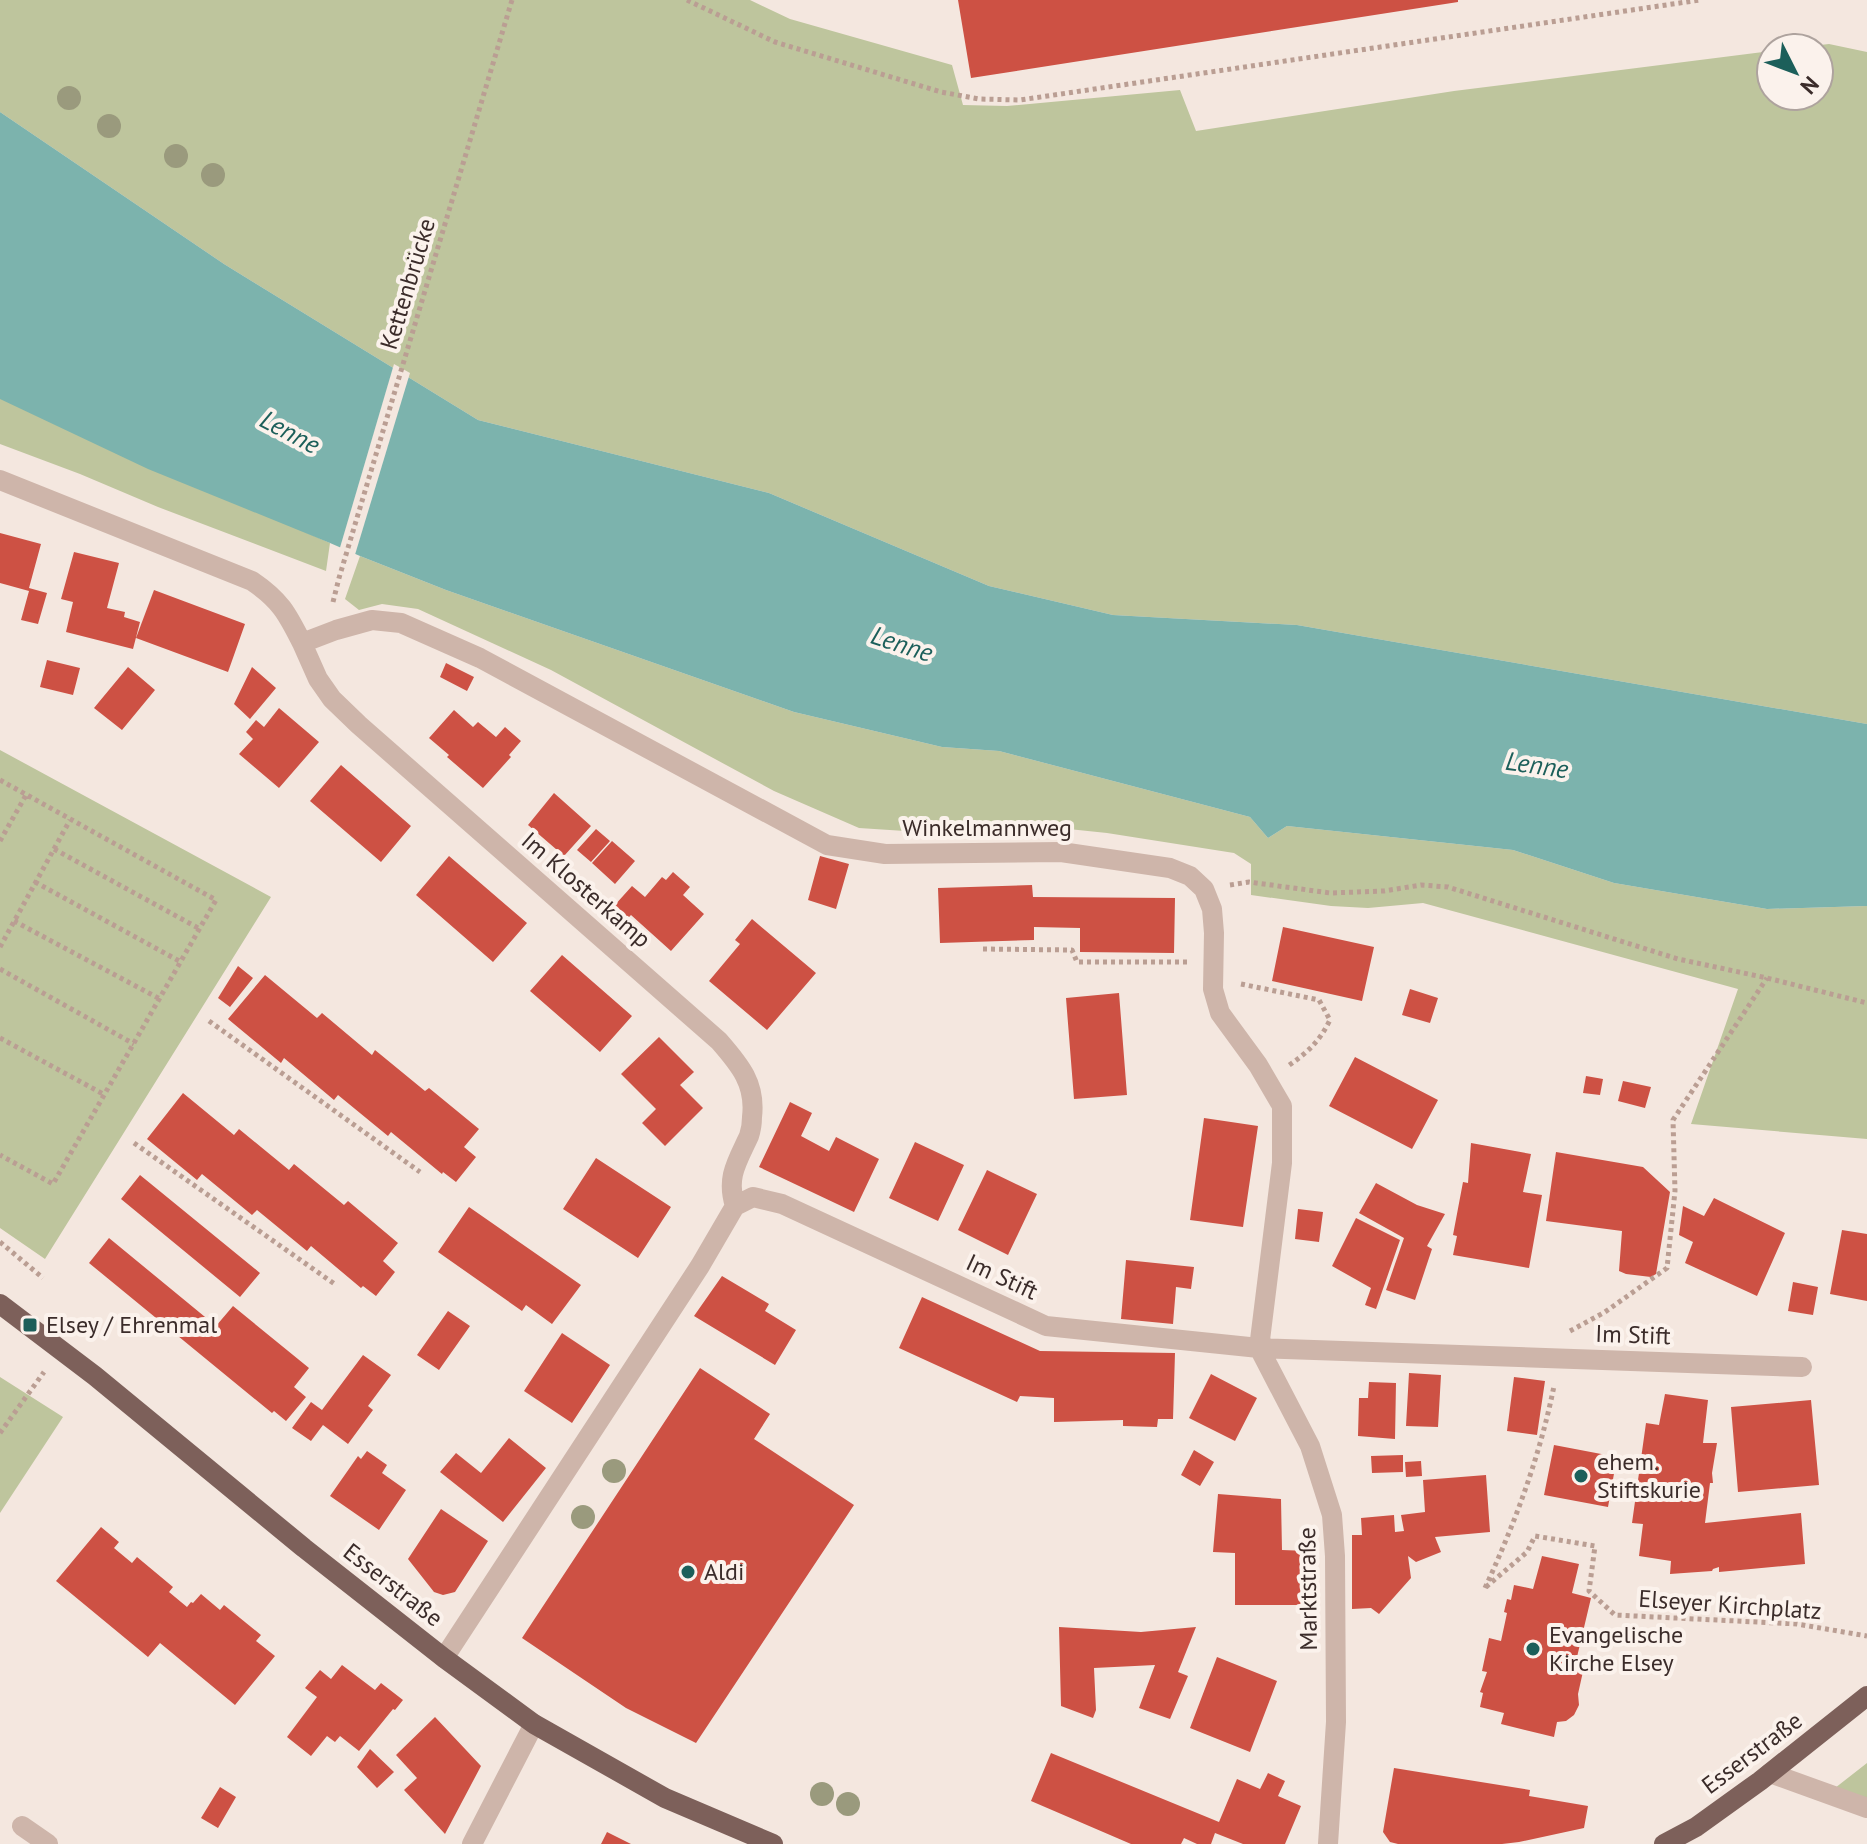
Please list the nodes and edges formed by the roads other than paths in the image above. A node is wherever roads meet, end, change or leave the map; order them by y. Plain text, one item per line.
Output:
1 (0, 480) edge
2 (302, 643) junction
3 (735, 1206) junction
4 (7, 1310) edge
5 (1259, 1348) junction
6 (1802, 1367) dead end
7 (444, 1658) junction
8 (1867, 1696) edge
9 (534, 1724) junction
10 (1770, 1773) junction
11 (1867, 1808) edge
12 (22, 1826) dead end
13 (1673, 1842) edge
14 (48, 1844) edge
15 (472, 1844) edge
16 (773, 1844) edge
17 (1328, 1844) edge

1 - 2 street, Im Klosterkamp
2 - 3 street, Im Klosterkamp
2 - 5 street, Winkelmannweg
3 - 5 street, Im Stift
3 - 7 street
4 - 7 main road, Esserstraße
5 - 6 street, Im Stift
5 - 17 street, Marktstraße
7 - 9 main road, Esserstraße
8 - 10 main road, Esserstraße
9 - 15 street
9 - 16 main road, Esserstraße
10 - 11 street
10 - 13 main road, Esserstraße
12 - 14 street

